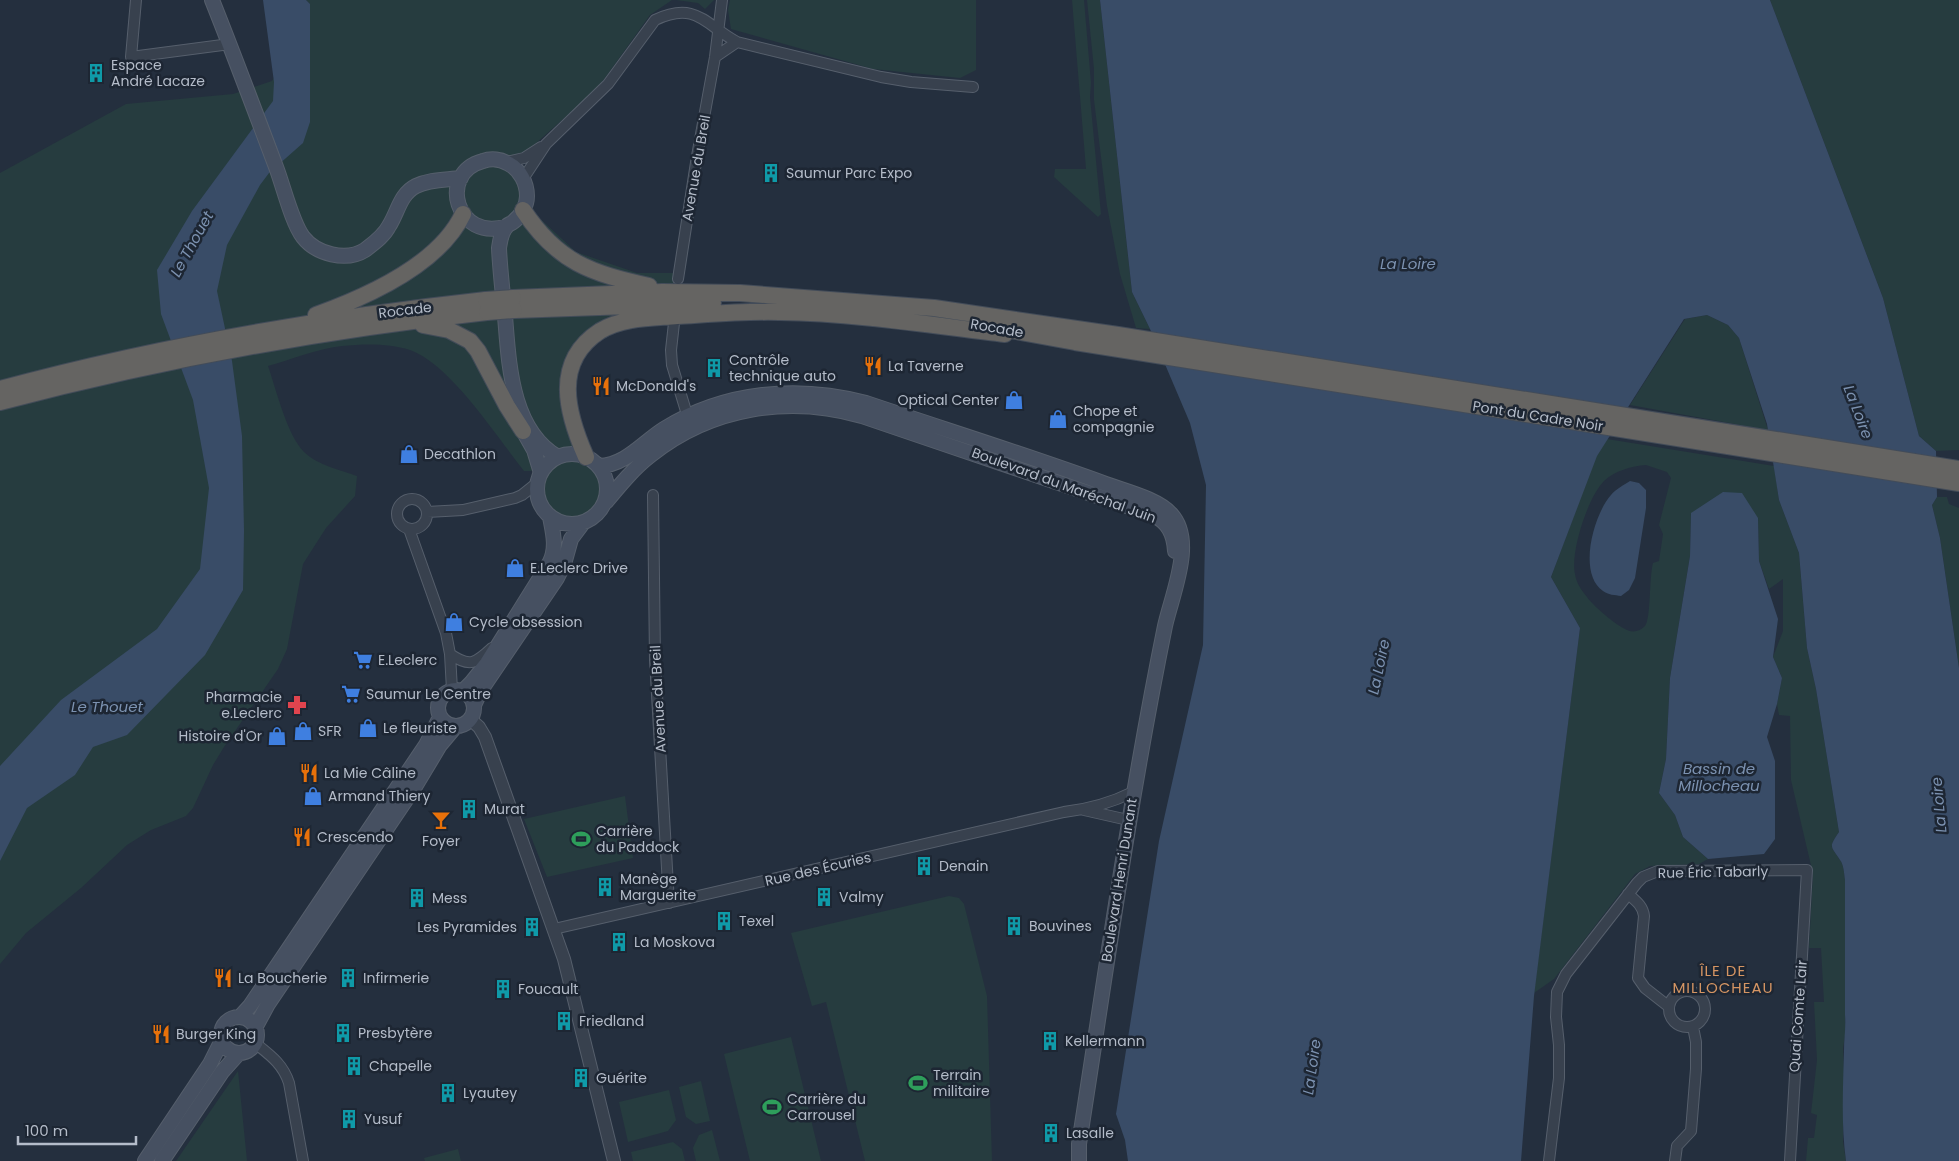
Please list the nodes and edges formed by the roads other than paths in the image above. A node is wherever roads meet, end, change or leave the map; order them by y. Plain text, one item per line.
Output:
1 (136, 0) edge
2 (212, 0) edge
3 (722, 0) edge
4 (718, 28) junction
5 (737, 42) junction
6 (230, 44) junction
7 (715, 57) junction
8 (973, 87) dead end
9 (546, 144) junction
10 (506, 162) junction
11 (461, 178) junction
12 (524, 179) junction
13 (424, 183) junction
14 (457, 197) junction
15 (523, 210) junction
16 (463, 214) junction
17 (507, 226) junction
18 (481, 228) junction
19 (677, 285) junction
20 (514, 304) junction
21 (486, 306) junction
22 (401, 322) junction
23 (674, 323) dead end
24 (276, 329) junction
25 (261, 338) junction
26 (1075, 342) junction
27 (1118, 342) junction
28 (84, 375) junction
29 (0, 389) edge
30 (0, 402) edge
31 (689, 423) junction
32 (523, 431) junction
33 (558, 457) junction
34 (592, 461) junction
35 (1959, 469) edge
36 (539, 478) junction
37 (1959, 483) edge
38 (654, 495) dead end
39 (606, 502) junction
40 (427, 512) junction
41 (550, 517) junction
42 (583, 523) junction
43 (410, 529) junction
44 (1170, 601) joint
45 (506, 634) junction
46 (450, 654) junction
47 (457, 691) junction
48 (474, 705) junction
49 (440, 717) junction
50 (470, 719) junction
51 (456, 726) junction
52 (1133, 792) junction
53 (1083, 810) junction
54 (1128, 820) junction
55 (1807, 870) joint
56 (1628, 894) junction
57 (669, 903) junction
58 (554, 929) junction
59 (1668, 1006) junction
60 (240, 1017) junction
61 (1693, 1027) junction
62 (256, 1028) junction
63 (222, 1040) junction
64 (255, 1043) junction
65 (238, 1053) junction
66 (145, 1161) edge
67 (162, 1161) edge
68 (303, 1161) edge
69 (614, 1161) edge
70 (1079, 1161) edge
71 (1549, 1161) edge
72 (1675, 1161) edge
73 (1790, 1161) edge

1 - 6 street
2 - 6 main road
3 - 4 street, Avenue du Breil
4 - 5 street
4 - 7 street, Avenue du Breil
4 - 9 street
5 - 7 street
5 - 8 street
6 - 13 main road
7 - 19 street, Avenue du Breil
9 - 10 street
9 - 12 street
10 - 11 main road
10 - 12 main road
11 - 13 main road
11 - 14 main road
12 - 15 main road
13 - 14 main road
14 - 16 main road
15 - 17 main road
15 - 19 highway
16 - 18 main road
16 - 24 highway
17 - 18 main road
17 - 33 main road
18 - 32 main road
19 - 20 highway, Rocade
19 - 27 highway, Rocade
20 - 21 highway, Rocade, bridge
20 - 26 highway, Rocade
21 - 22 highway
21 - 24 highway, Rocade
22 - 25 highway
22 - 32 highway
23 - 31 street
24 - 25 highway, Rocade
25 - 28 highway, Rocade
26 - 27 highway, Rocade
26 - 34 highway
27 - 35 highway, Pont du Cadre Noir
27 - 37 highway, Pont du Cadre Noir
28 - 29 highway, Rocade
28 - 30 highway
31 - 34 main road, Boulevard du Maréchal Juin
31 - 39 main road, Boulevard du Maréchal Juin
31 - 44 main road, Boulevard du Maréchal Juin
32 - 36 main road
33 - 34 main road
33 - 36 main road
34 - 39 main road
36 - 40 street
36 - 41 main road
38 - 57 street, Avenue du Breil
39 - 42 main road
40 - 43 street
40 - 43 street
41 - 42 main road
41 - 45 main road
42 - 48 main road
43 - 46 street
44 - 52 main road, Boulevard Henri Dunant
45 - 46 street
45 - 47 main road
46 - 47 street
47 - 48 main road
47 - 49 main road
48 - 50 main road
49 - 51 main road
49 - 60 main road
50 - 51 main road
50 - 58 street
51 - 62 main road
52 - 53 street, Rue des Écuries
52 - 54 main road, Boulevard Henri Dunant
53 - 54 street, Rue des Écuries
53 - 57 street, Rue des Écuries
54 - 70 main road, Boulevard Henri Dunant
55 - 56 street, Rue Éric Tabarly
55 - 73 street, Quai Comte Lair
56 - 59 street
56 - 71 street, Rue Éric Tabarly
57 - 58 street, Rue des Écuries
58 - 69 street
59 - 61 street
59 - 61 street
60 - 62 main road
60 - 63 main road
61 - 72 street
62 - 64 main road
63 - 65 main road
63 - 66 main road
64 - 65 main road
64 - 68 street
65 - 67 main road

